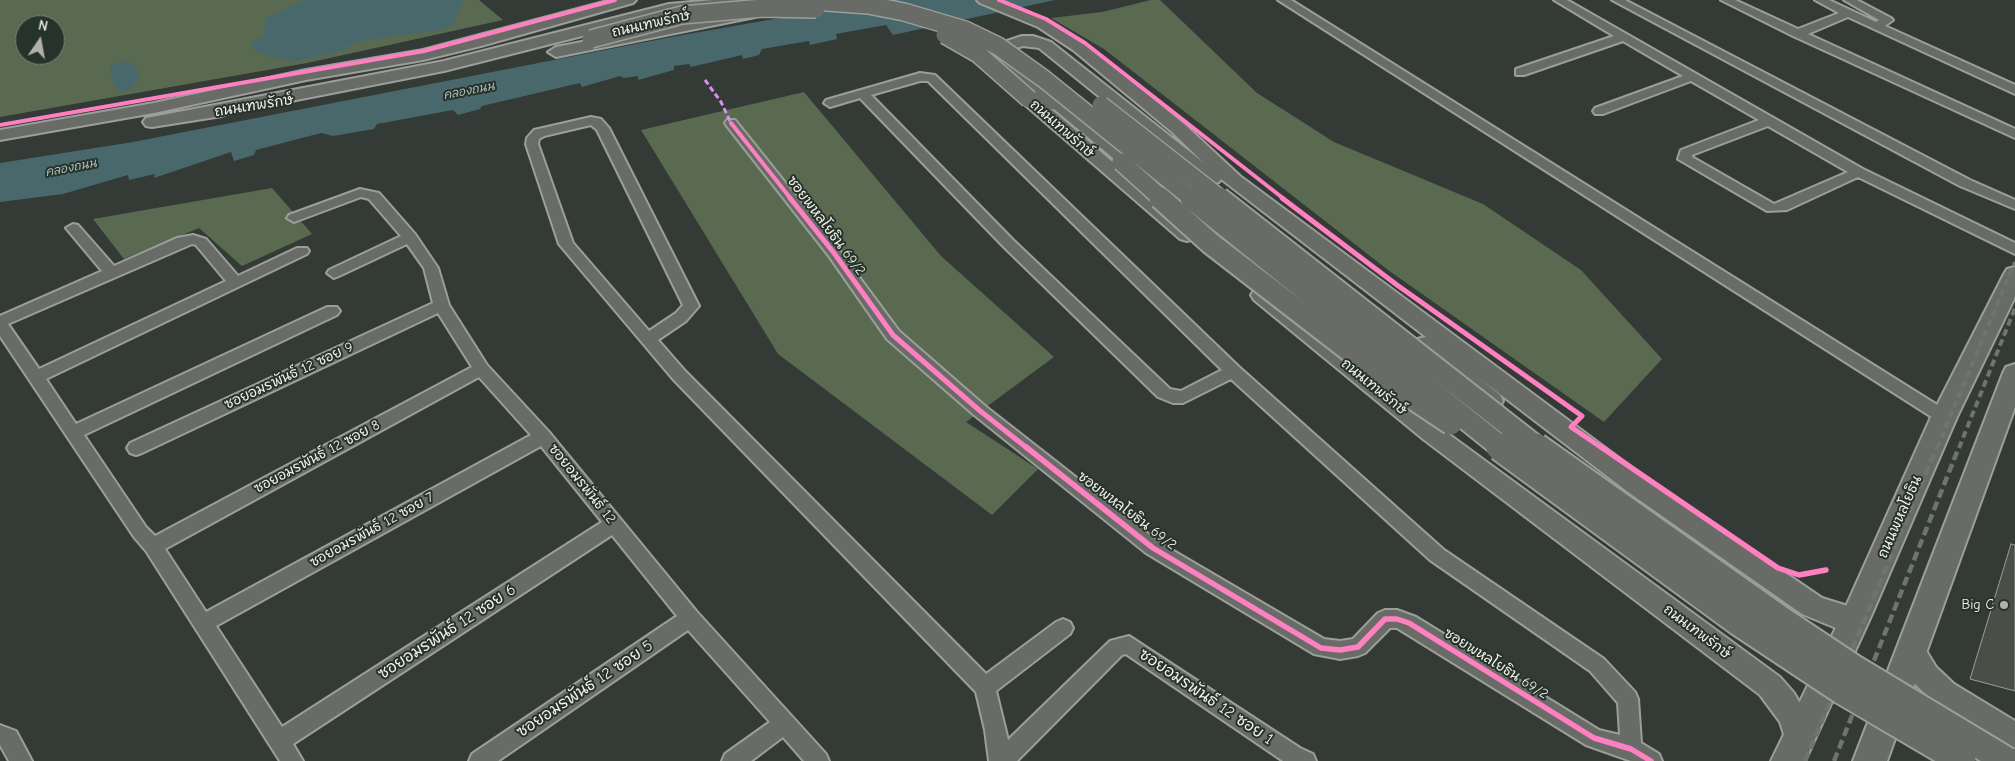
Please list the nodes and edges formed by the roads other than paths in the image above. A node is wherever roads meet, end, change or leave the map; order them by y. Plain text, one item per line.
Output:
1 (628, 0) edge
2 (675, 0) edge
3 (758, 0) edge
4 (770, 0) edge
5 (799, 0) edge
6 (888, 0) edge
7 (985, 0) edge
8 (1283, 0) edge
9 (1560, 0) edge
10 (1617, 0) edge
11 (1726, 0) edge
12 (1820, 0) edge
13 (1849, 0) edge
14 (1848, 13) junction
15 (1876, 27) junction
16 (1797, 34) junction
17 (1624, 37) junction
18 (1004, 59) junction
19 (511, 60) junction
20 (1075, 68) junction
21 (1520, 72) dead end
22 (1691, 77) junction
23 (304, 88) junction
24 (2015, 90) edge
25 (863, 94) junction
26 (830, 104) dead end
27 (1599, 111) dead end
28 (152, 115) junction
29 (1769, 121) junction
30 (732, 123) dead end
31 (2015, 134) edge
32 (0, 135) edge
33 (0, 150) edge
34 (1858, 172) junction
35 (1233, 180) junction
36 (2015, 205) edge
37 (294, 218) dead end
38 (73, 228) dead end
39 (410, 237) junction
40 (2015, 249) edge
41 (302, 251) dead end
42 (110, 271) junction
43 (334, 273) dead end
44 (2015, 274) edge
45 (234, 282) junction
46 (441, 305) junction
47 (332, 311) dead end
48 (0, 323) edge
49 (648, 339) junction
50 (481, 369) junction
51 (1232, 371) junction
52 (2015, 373) edge
53 (36, 378) junction
54 (1944, 417) junction
55 (73, 433) junction
56 (1431, 433) junction
57 (543, 437) junction
58 (136, 448) dead end
59 (1540, 450) junction
60 (1521, 464) junction
61 (1638, 485) junction
62 (614, 524) junction
63 (1565, 534) junction
64 (153, 546) junction
65 (690, 618) junction
66 (1854, 619) junction
67 (202, 624) junction
68 (1063, 628) dead end
69 (1912, 653) junction
70 (985, 687) junction
71 (784, 724) junction
72 (0, 734) edge
73 (2015, 737) edge
74 (280, 741) junction
75 (1631, 749) junction
76 (1793, 749) edge
77 (21, 761) edge
78 (292, 761) edge
79 (480, 761) edge
80 (733, 761) edge
81 (818, 761) edge
82 (1001, 761) edge
83 (1304, 761) edge
84 (1651, 761) edge
85 (1870, 761) edge
86 (1962, 761) edge
87 (2008, 761) edge

1 - 28 main road, ถนนเทพรักษ์
2 - 23 main road, ถนนเทพรักษ์
3 - 23 main road, ถนนเทพรักษ์
4 - 19 main road
5 - 60 main road, ถนนเทพรักษ์, bridge
6 - 59 main road, bridge
7 - 35 main road
8 - 54 street
9 - 17 street
10 - 36 street
11 - 16 street
12 - 14 street
13 - 15 street
14 - 15 street
14 - 16 street
15 - 24 street
16 - 31 street
17 - 21 street
17 - 22 street
18 - 20 main road
18 - 56 main road
18 - 60 main road, bridge
19 - 28 main road, ถนนเทพรักษ์
19 - 56 main road, ถนนเทพรักษ์, bridge
20 - 35 main road
20 - 59 main road, bridge
22 - 27 street
22 - 29 street
23 - 28 main road, ถนนเทพรักษ์
25 - 26 street
25 - 51 street
25 - 51 street
28 - 32 main road, ถนนเทพรักษ์
28 - 33 main road, ถนนเทพรักษ์
29 - 34 street
29 - 34 street
30 - 75 street, ซอยพหลโยธิน 69/2
34 - 40 street
35 - 61 main road
37 - 39 street, ซอยอมรพันธ์ 12
38 - 42 street
39 - 43 street
39 - 46 street, ซอยอมรพันธ์ 12
41 - 45 street
42 - 45 street
42 - 48 street
44 - 54 main road, ถนนพหลโยธิน
45 - 53 street
46 - 50 street, ซอยอมรพันธ์ 12
46 - 58 street, ซอยอมรพันธ์ 12 ซอย 9
47 - 55 street
48 - 53 street
49 - 49 street
49 - 70 street
50 - 57 street, ซอยอมรพันธ์ 12
50 - 64 street, ซอยอมรพันธ์ 12 ซอย 8
51 - 75 street
52 - 69 main road
53 - 55 street
54 - 66 main road, ถนนพหลโยธิน
55 - 64 street
56 - 63 main road, ถนนเทพรักษ์
57 - 62 street, ซอยอมรพันธ์ 12
57 - 67 street, ซอยอมรพันธ์ 12 ซอย 7
59 - 87 main road, bridge
60 - 86 main road, ถนนเทพรักษ์, bridge
61 - 63 main road
61 - 66 main road
62 - 65 street, ซอยอมรพันธ์ 12
62 - 74 street, ซอยอมรพันธ์ 12 ซอย 6
63 - 76 main road, ถนนเทพรักษ์
64 - 67 street
65 - 71 street, ซอยอมรพันธ์ 12
65 - 79 street, ซอยอมรพันธ์ 12 ซอย 5
66 - 76 main road, ถนนพหลโยธิน
67 - 74 street
68 - 70 street
69 - 73 main road
69 - 85 main road
70 - 82 street
71 - 80 street
71 - 81 street, ซอยอมรพันธ์ 12
72 - 77 street
74 - 78 street
75 - 84 street, ซอยพหลโยธิน 69/2
82 - 83 street, ซอยอมรพันธ์ 12 ซอย 1

